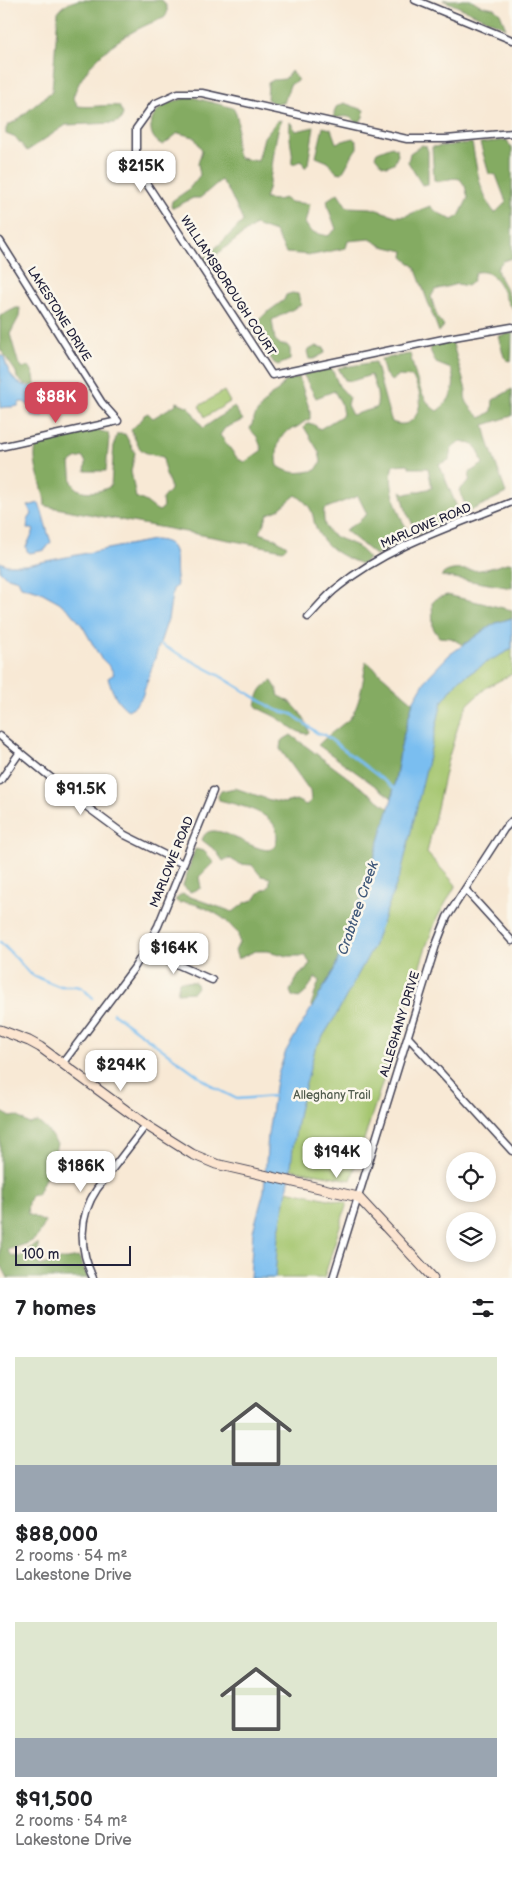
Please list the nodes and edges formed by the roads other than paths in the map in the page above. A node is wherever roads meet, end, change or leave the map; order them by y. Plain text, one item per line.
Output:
1 (414, 0) edge
2 (512, 40) edge
3 (512, 133) edge
4 (0, 241) edge
5 (512, 327) edge
6 (0, 447) edge
7 (512, 502) edge
8 (308, 616) dead end
9 (0, 736) edge
10 (20, 752) junction
11 (0, 781) edge
12 (213, 791) dead end
13 (512, 821) edge
14 (184, 864) junction
15 (465, 889) junction
16 (512, 941) edge
17 (145, 950) junction
18 (212, 980) dead end
19 (0, 1030) edge
20 (408, 1037) junction
21 (62, 1064) junction
22 (146, 1125) junction
23 (512, 1151) edge
24 (358, 1197) junction
25 (93, 1278) edge
26 (333, 1278) edge
27 (433, 1278) edge

1 - 2 street
3 - 5 street, WILLIAMSBOROUGH COURT
4 - 6 street, LAKESTONE DRIVE
7 - 8 street, MARLOWE ROAD
9 - 10 street
10 - 11 street
10 - 14 street
12 - 14 street, MARLOWE ROAD
13 - 15 street, ALLEGHANY DRIVE
14 - 17 street, MARLOWE ROAD
15 - 16 street
15 - 20 street, ALLEGHANY DRIVE
17 - 18 street
17 - 21 street, MARLOWE ROAD
19 - 21 street
20 - 23 street
20 - 24 street, ALLEGHANY DRIVE
21 - 22 street
22 - 24 street
22 - 25 street
24 - 26 street, ALLEGHANY DRIVE
24 - 27 street

